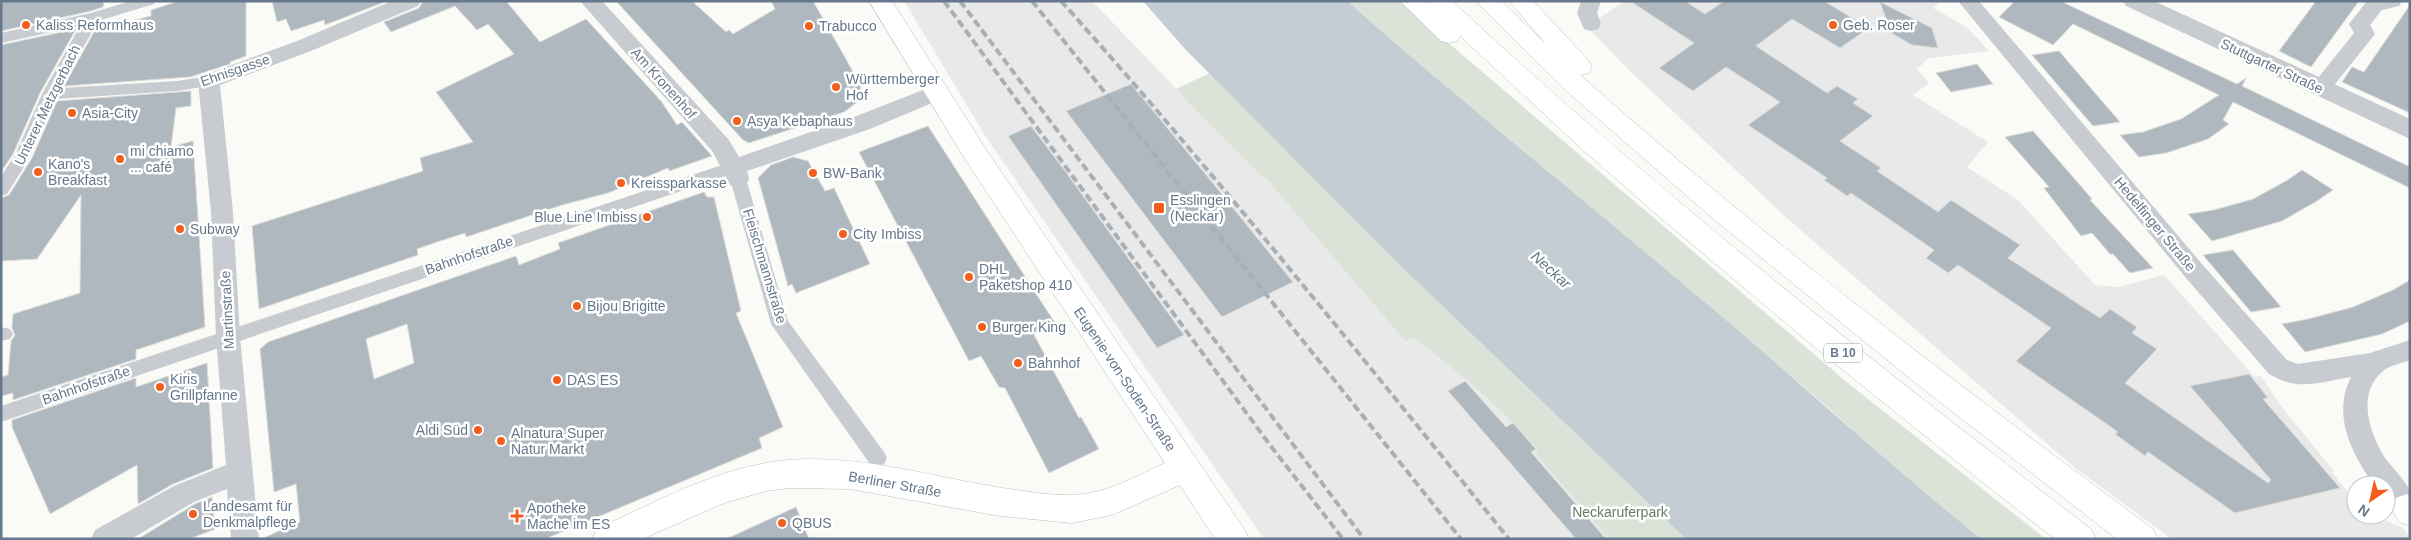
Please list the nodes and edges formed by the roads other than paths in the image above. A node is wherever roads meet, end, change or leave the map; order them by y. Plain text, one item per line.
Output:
1 (149, 1) edge
2 (410, 1) edge
3 (590, 1) edge
4 (880, 1) edge
5 (1411, 1) edge
6 (1438, 1) edge
7 (1487, 1) edge
8 (1520, 1) edge
9 (1591, 1) edge
10 (2134, 1) edge
11 (2392, 1) edge
12 (1978, 4) edge
13 (114, 7) edge
14 (92, 18) junction
15 (1591, 24) dead end
16 (1, 38) edge
17 (209, 81) junction
18 (2321, 88) junction
19 (936, 93) junction
20 (50, 94) junction
21 (2410, 130) edge
22 (736, 173) junction
23 (1, 190) edge
24 (1681, 219) junction
25 (1770, 252) junction
26 (228, 336) junction
27 (2410, 350) edge
28 (2377, 362) junction
29 (1, 414) edge
30 (877, 458) dead end
31 (1184, 468) junction
32 (238, 472) junction
33 (2408, 510) edge
34 (105, 539) edge
35 (245, 539) edge
36 (608, 539) edge
37 (1233, 539) edge
38 (2080, 539) edge
39 (2142, 539) edge

1 - 13 street
2 - 17 street, Ehnisgasse
3 - 22 street, Am Kronenhof
4 - 19 main road, Eugenie-von-Soden-Straße
5 - 24 main road
6 - 24 main road, B 10
7 - 25 main road, B 10
8 - 25 main road
9 - 15 street
10 - 18 street, Stuttgarter Straße
11 - 18 street
12 - 28 street, Hedelfinger Straße
13 - 14 street
14 - 16 street
14 - 20 street, Unterer Metzgerbach
17 - 20 street, Ehnisgasse
17 - 26 street, Martinstraße
18 - 21 street, Stuttgarter Straße
19 - 22 street, Bahnhofstraße
19 - 31 main road, Eugenie-von-Soden-Straße
20 - 23 street, Unterer Metzgerbach
22 - 26 street, Bahnhofstraße
22 - 30 street, Fleischmannstraße
24 - 38 main road, B 10
25 - 39 main road, B 10
26 - 29 street, Bahnhofstraße
26 - 32 street, Martinstraße
27 - 28 street, Hedelfinger Straße
28 - 33 street
31 - 36 main road, Berliner Straße
31 - 37 main road, Eugenie-von-Soden-Straße
32 - 34 street
32 - 35 street, Martinstraße

